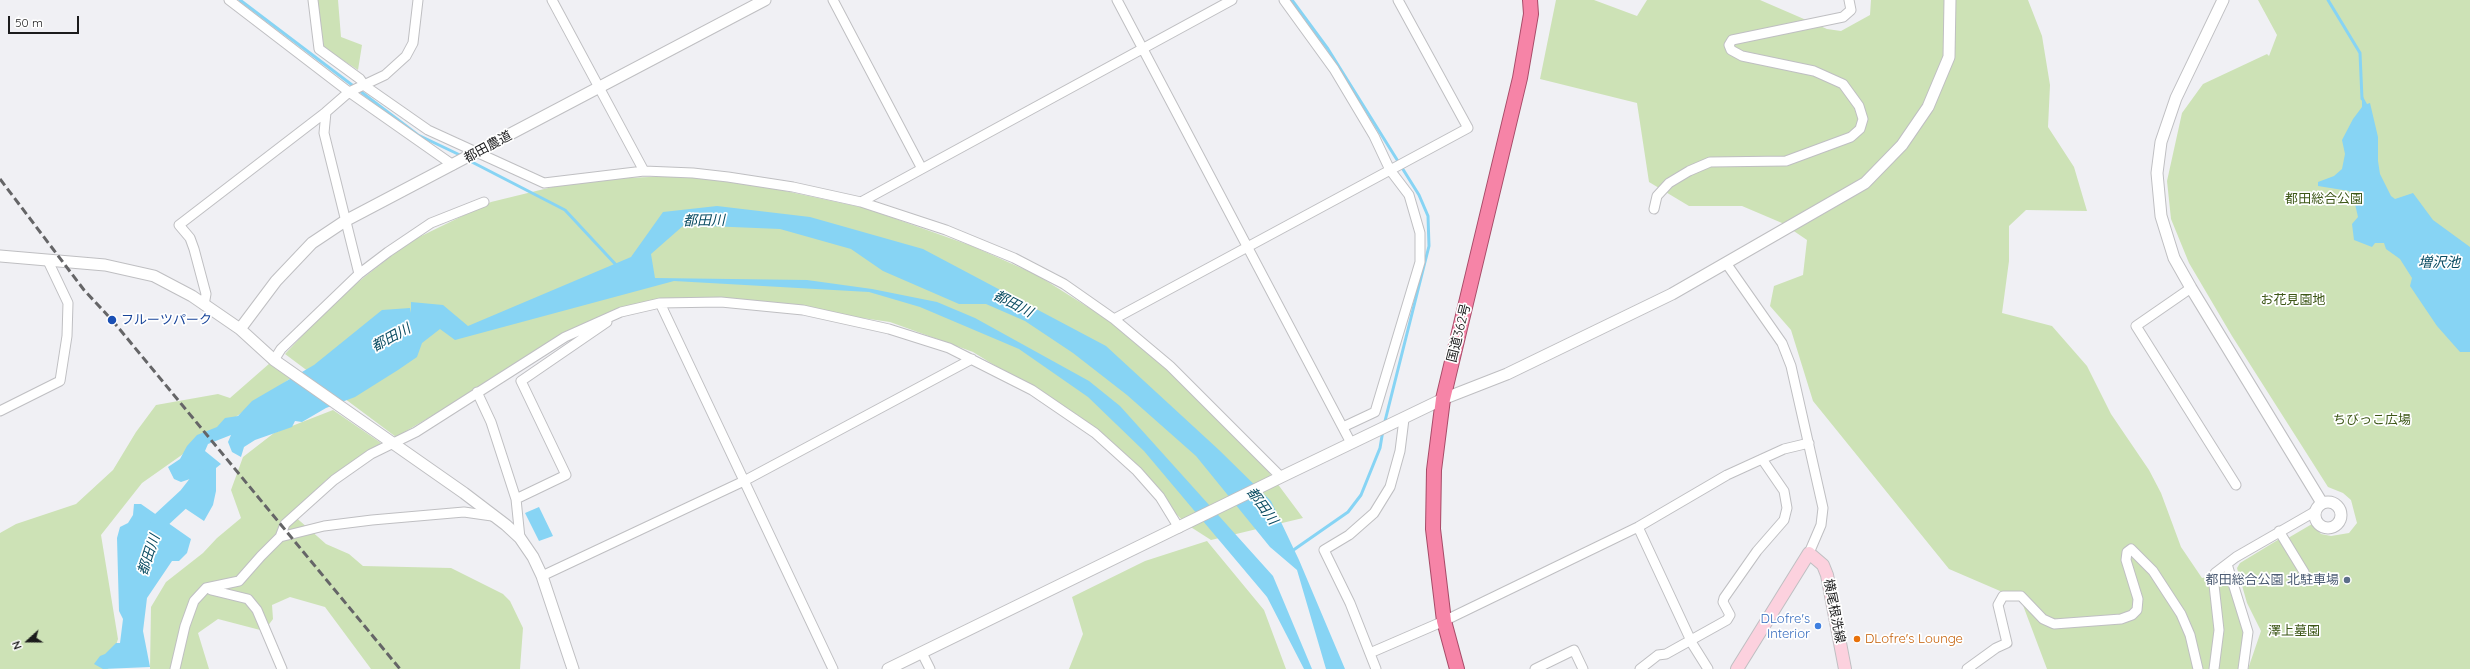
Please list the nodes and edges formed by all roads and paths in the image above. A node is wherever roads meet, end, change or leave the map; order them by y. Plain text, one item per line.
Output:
1 (229, 0) edge
2 (313, 0) edge
3 (418, 0) edge
4 (552, 0) edge
5 (765, 0) edge
6 (833, 0) edge
7 (1116, 0) edge
8 (1232, 0) edge
9 (1284, 0) edge
10 (1398, 0) edge
11 (1530, 0) edge
12 (1849, 0) edge
13 (1950, 0) edge
14 (2223, 0) edge
15 (1142, 48) junction
16 (599, 88) junction
17 (356, 89) junction
18 (326, 112) junction
19 (475, 154) junction
20 (456, 164) junction
21 (921, 167) junction
22 (1391, 170) junction
23 (644, 171) junction
24 (484, 202) dead end
25 (861, 202) junction
26 (1654, 208) dead end
27 (345, 221) junction
28 (1248, 246) junction
29 (0, 256) edge
30 (48, 261) junction
31 (1726, 264) junction
32 (359, 274) junction
33 (2190, 288) junction
34 (660, 303) junction
35 (204, 305) junction
36 (621, 312) junction
37 (1114, 319) junction
38 (240, 329) junction
39 (972, 359) junction
40 (274, 360) junction
41 (478, 392) junction
42 (1443, 399) junction
43 (0, 411) edge
44 (1399, 421) junction
45 (1343, 427) junction
46 (389, 442) junction
47 (1351, 443) junction
48 (1808, 443) junction
49 (1762, 459) junction
50 (1278, 479) junction
51 (744, 481) junction
52 (2236, 485) dead end
53 (516, 499) junction
54 (2319, 507) joint
55 (492, 516) junction
56 (1638, 527) junction
57 (1179, 528) junction
58 (2279, 531) junction
59 (280, 538) junction
60 (520, 538) junction
61 (1809, 553) junction
62 (2227, 564) junction
63 (2304, 572) dead end
64 (542, 576) junction
65 (206, 588) junction
66 (1444, 621) junction
67 (1693, 641) junction
68 (922, 653) junction
69 (1370, 653) junction
70 (175, 669) edge
71 (282, 669) edge
72 (573, 669) edge
73 (833, 669) edge
74 (888, 669) edge
75 (930, 669) edge
76 (1376, 669) edge
77 (1457, 669) edge
78 (1535, 669) edge
79 (1583, 669) edge
80 (1640, 669) edge
81 (1708, 669) edge
82 (1737, 669) edge
83 (1845, 669) edge
84 (1967, 669) edge
85 (2198, 669) edge
86 (2214, 669) edge
87 (2243, 669) edge

1 - 17 street
2 - 17 street
3 - 17 street
4 - 16 street
5 - 16 street, 都田農道
6 - 21 street
7 - 15 street
8 - 15 street
9 - 22 street
10 - 22 street
11 - 42 highway, 国道362号
12 - 26 street
13 - 31 street
14 - 33 street
15 - 21 street
15 - 28 street
16 - 19 street, 都田農道
16 - 23 street
17 - 18 street
17 - 19 street
17 - 20 street
18 - 27 street
18 - 35 street
19 - 20 street, 都田農道
19 - 23 street
20 - 27 street, 都田農道
21 - 25 street
22 - 28 street
22 - 45 street
23 - 25 street
24 - 32 street
25 - 37 street
27 - 32 street
27 - 38 street, 都田農道
28 - 37 street
28 - 45 street
29 - 30 street
30 - 35 street
30 - 43 street
31 - 42 street
31 - 48 street
32 - 40 street
33 - 52 street
33 - 54 street
34 - 36 street
34 - 39 street
34 - 51 street
35 - 38 street
36 - 41 street
36 - 53 street
37 - 50 street
38 - 40 street
39 - 51 street
39 - 57 street
40 - 46 street
41 - 46 street
41 - 53 street
42 - 44 street
42 - 66 highway, 国道362号
44 - 47 street
44 - 69 street
45 - 47 street
46 - 55 street
46 - 59 street
47 - 50 street
48 - 49 street
48 - 61 street
49 - 56 street
49 - 67 street
50 - 57 street
51 - 64 street
51 - 73 street
53 - 60 street
54 - 58 street
55 - 59 street
55 - 60 street
56 - 66 street
56 - 67 street
57 - 68 street
58 - 62 street
58 - 63 street
59 - 65 street
60 - 64 street
61 - 82 main road
61 - 83 main road, 横尾根洗線
62 - 86 street
62 - 87 street
64 - 72 street
65 - 70 street
65 - 71 street
66 - 69 street
66 - 77 highway, 国道362号
67 - 80 street
67 - 81 street
68 - 74 street
68 - 75 street
69 - 76 street
78 - 79 street
84 - 85 street

